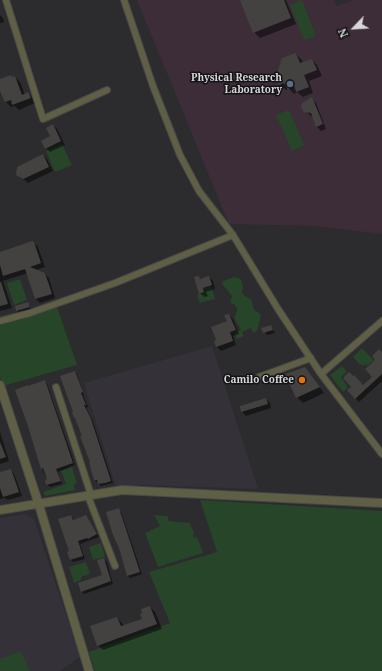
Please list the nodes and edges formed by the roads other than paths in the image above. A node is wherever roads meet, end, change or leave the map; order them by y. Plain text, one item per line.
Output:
1 (6, 0) edge
2 (124, 0) edge
3 (107, 90) dead end
4 (233, 235) junction
5 (0, 321) edge
6 (382, 322) edge
7 (311, 358) junction
8 (321, 374) junction
9 (259, 377) dead end
10 (0, 385) edge
11 (56, 387) dead end
12 (380, 445) edge
13 (382, 454) edge
14 (90, 496) junction
15 (382, 503) edge
16 (39, 505) junction
17 (0, 510) edge
18 (114, 566) dead end
19 (89, 671) edge

1 - 3 street
2 - 4 street
4 - 5 street
4 - 7 street
6 - 8 street
7 - 8 street
7 - 9 street
8 - 12 street
10 - 16 street
11 - 14 street
12 - 13 street
14 - 15 street
14 - 16 street
14 - 18 street
16 - 17 street
16 - 19 street

